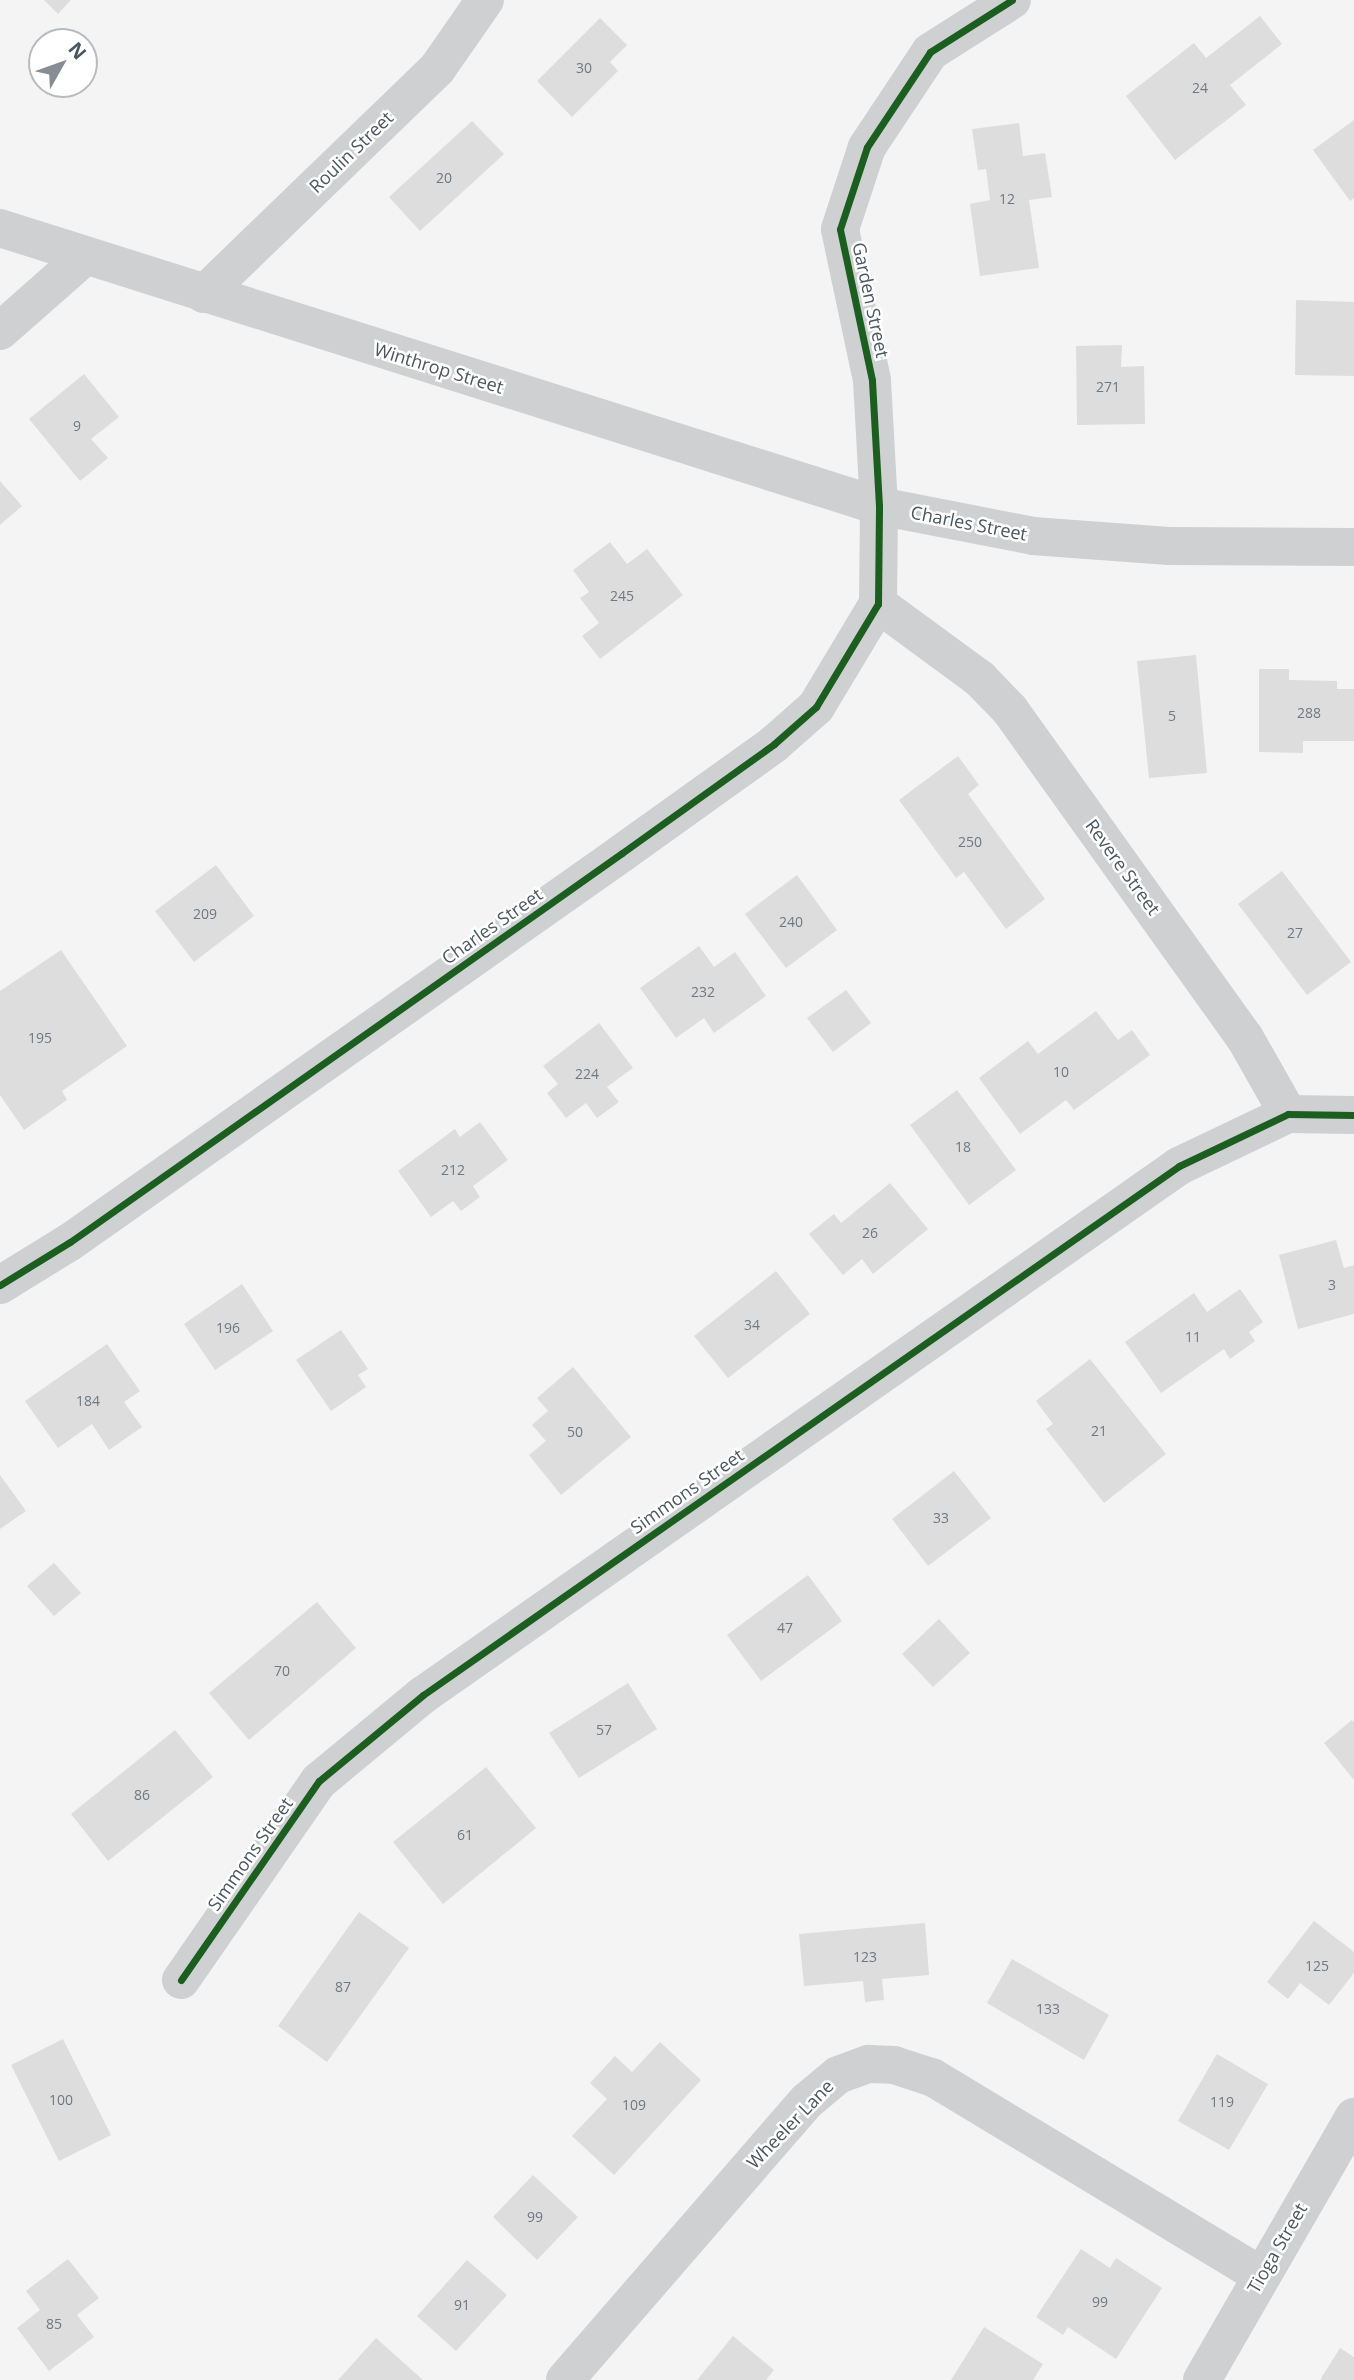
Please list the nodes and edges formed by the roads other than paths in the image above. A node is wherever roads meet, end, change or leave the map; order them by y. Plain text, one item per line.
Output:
1 (485, 0) edge
2 (1012, 0) edge
3 (0, 228) edge
4 (84, 257) junction
5 (204, 294) junction
6 (0, 331) edge
7 (879, 506) junction
8 (1354, 547) edge
9 (878, 604) junction
10 (1288, 1114) junction
11 (1354, 1115) edge
12 (0, 1285) edge
13 (181, 1980) dead end
14 (1354, 2118) edge
15 (1260, 2276) junction
16 (565, 2380) edge
17 (1202, 2380) edge

1 - 5 street, Roulin Street
2 - 7 street, Garden Street
3 - 4 street, Winthrop Street
4 - 5 street, Winthrop Street
4 - 6 street
5 - 7 street, Winthrop Street
7 - 8 street, Charles Street
7 - 9 street
9 - 10 street, Revere Street
9 - 12 street, Charles Street
10 - 11 street
10 - 13 street, Simmons Street
14 - 15 street, Tioga Street
15 - 16 street, Wheeler Lane
15 - 17 street, Tioga Street

